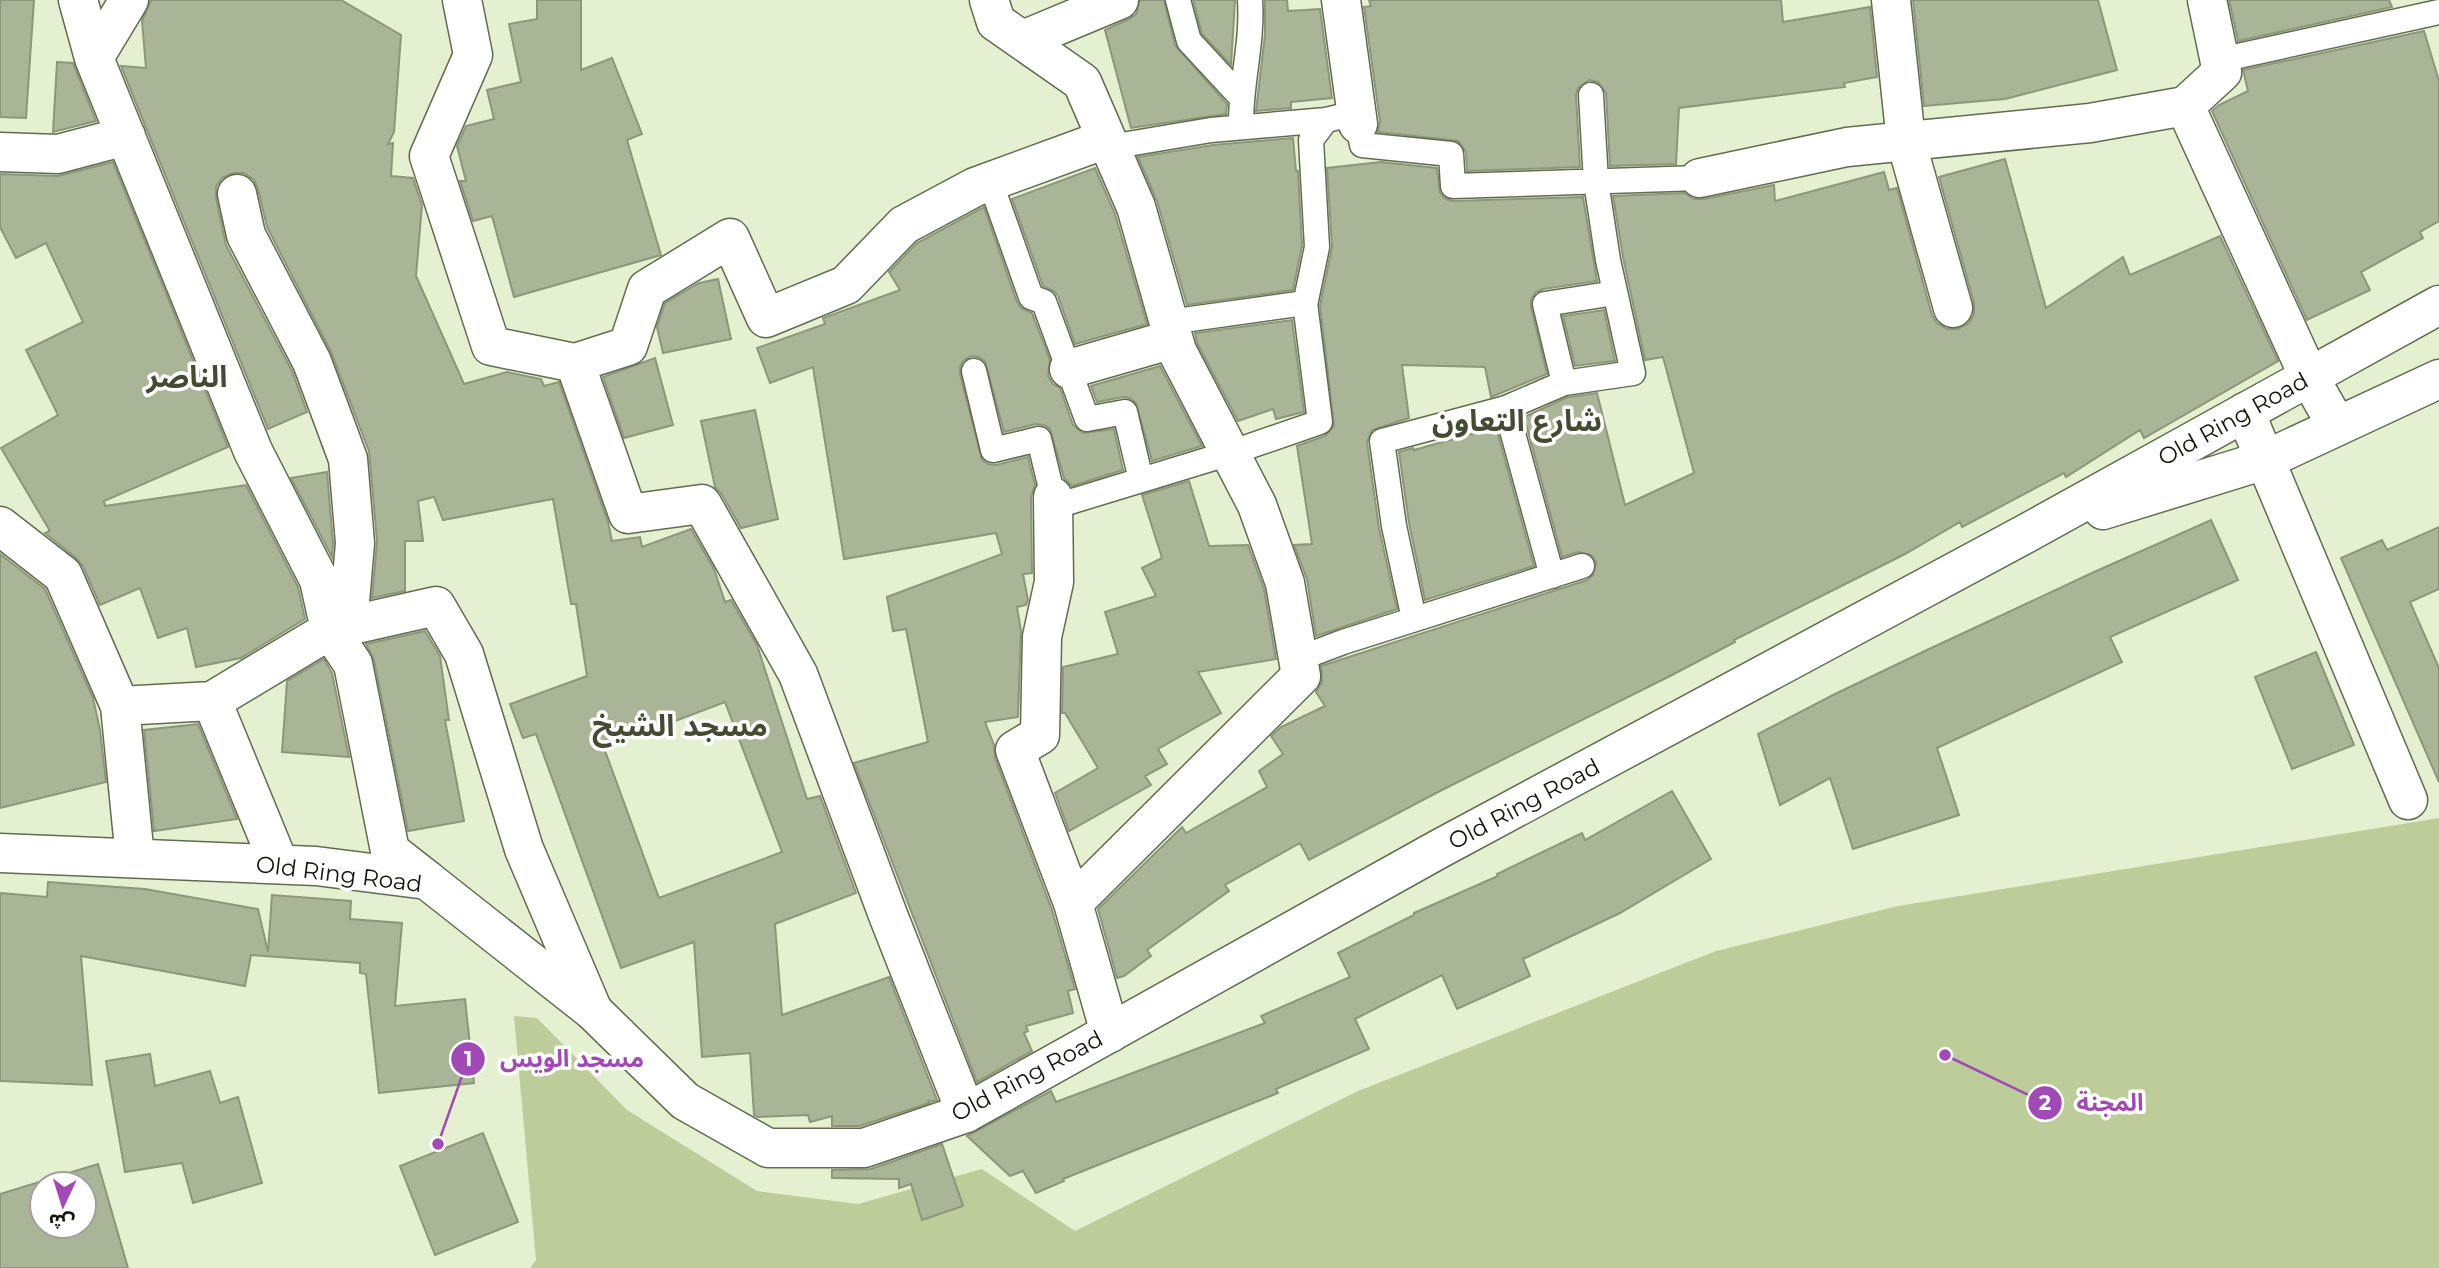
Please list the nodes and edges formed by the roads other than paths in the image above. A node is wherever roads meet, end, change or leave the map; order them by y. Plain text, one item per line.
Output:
1 (78, 0) edge
2 (129, 0) edge
3 (462, 0) edge
4 (989, 0) edge
5 (1119, 0) edge
6 (1178, 0) edge
7 (1250, 0) edge
8 (1341, 0) edge
9 (1891, 0) edge
10 (2207, 0) edge
11 (2439, 12) edge
12 (1023, 40) junction
13 (94, 58) junction
14 (2220, 61) junction
15 (1591, 95) dead end
16 (1240, 96) junction
17 (2185, 106) junction
18 (1346, 119) junction
19 (1241, 127) junction
20 (126, 136) junction
21 (1906, 141) junction
22 (1108, 143) junction
23 (0, 152) edge
24 (1700, 178) joint
25 (990, 181) junction
26 (1595, 182) junction
27 (237, 194) dead end
28 (1615, 293) junction
29 (1306, 304) junction
30 (2439, 305) edge
31 (1953, 309) dead end
32 (1171, 330) junction
33 (575, 363) junction
34 (1069, 369) junction
35 (974, 371) dead end
36 (2309, 377) junction
37 (2439, 379) edge
38 (1564, 383) junction
39 (1506, 408) junction
40 (2245, 412) junction
41 (2337, 426) junction
42 (1230, 453) junction
43 (2265, 460) junction
44 (1141, 480) junction
45 (1053, 502) junction
46 (0, 526) edge
47 (2027, 533) junction
48 (1582, 566) dead end
49 (1552, 576) junction
50 (1414, 619) junction
51 (339, 627) junction
52 (1298, 659) junction
53 (212, 701) junction
54 (120, 706) junction
55 (2408, 800) dead end
56 (0, 853) edge
57 (135, 858) junction
58 (279, 864) junction
59 (427, 880) junction
60 (1073, 903) junction
61 (593, 1011) junction
62 (1110, 1033) junction
63 (966, 1113) junction

1 - 13 street
2 - 13 street
3 - 33 street
4 - 12 street
5 - 12 street
6 - 16 lane
7 - 16 lane
8 - 18 street
9 - 21 street
10 - 14 street
11 - 14 lane
12 - 22 street
13 - 20 street
14 - 17 street
15 - 26 lane
16 - 19 lane
17 - 21 street
17 - 36 street
18 - 19 lane
18 - 26 lane
18 - 29 lane
19 - 22 lane
20 - 23 street
20 - 51 street
21 - 24 street
21 - 31 street
22 - 25 street
22 - 32 street
24 - 26 lane
25 - 33 street
25 - 34 lane
26 - 28 lane
27 - 51 street
28 - 38 lane
28 - 38 lane
29 - 32 lane
29 - 42 lane
30 - 36 street, Old Ring Road
32 - 34 street
32 - 42 street
33 - 63 street
34 - 44 lane
35 - 45 lane
36 - 40 street, Old Ring Road
36 - 41 street
37 - 41 street, Old Ring Road
38 - 39 lane
39 - 49 lane
39 - 50 lane
40 - 43 street
40 - 47 street, Old Ring Road
41 - 43 street, Old Ring Road
42 - 44 lane
42 - 52 street
43 - 47 street, Old Ring Road
43 - 55 street
44 - 45 lane
45 - 60 street
46 - 54 street
47 - 62 street, Old Ring Road
48 - 49 lane
49 - 50 lane
50 - 52 lane
51 - 53 street
51 - 59 street
51 - 61 street
52 - 60 street
53 - 54 street
53 - 58 street
54 - 57 street
56 - 57 street, Old Ring Road
57 - 58 street, Old Ring Road
58 - 59 street, Old Ring Road
59 - 61 street, Old Ring Road
60 - 62 street
61 - 63 street, Old Ring Road
62 - 63 street, Old Ring Road

